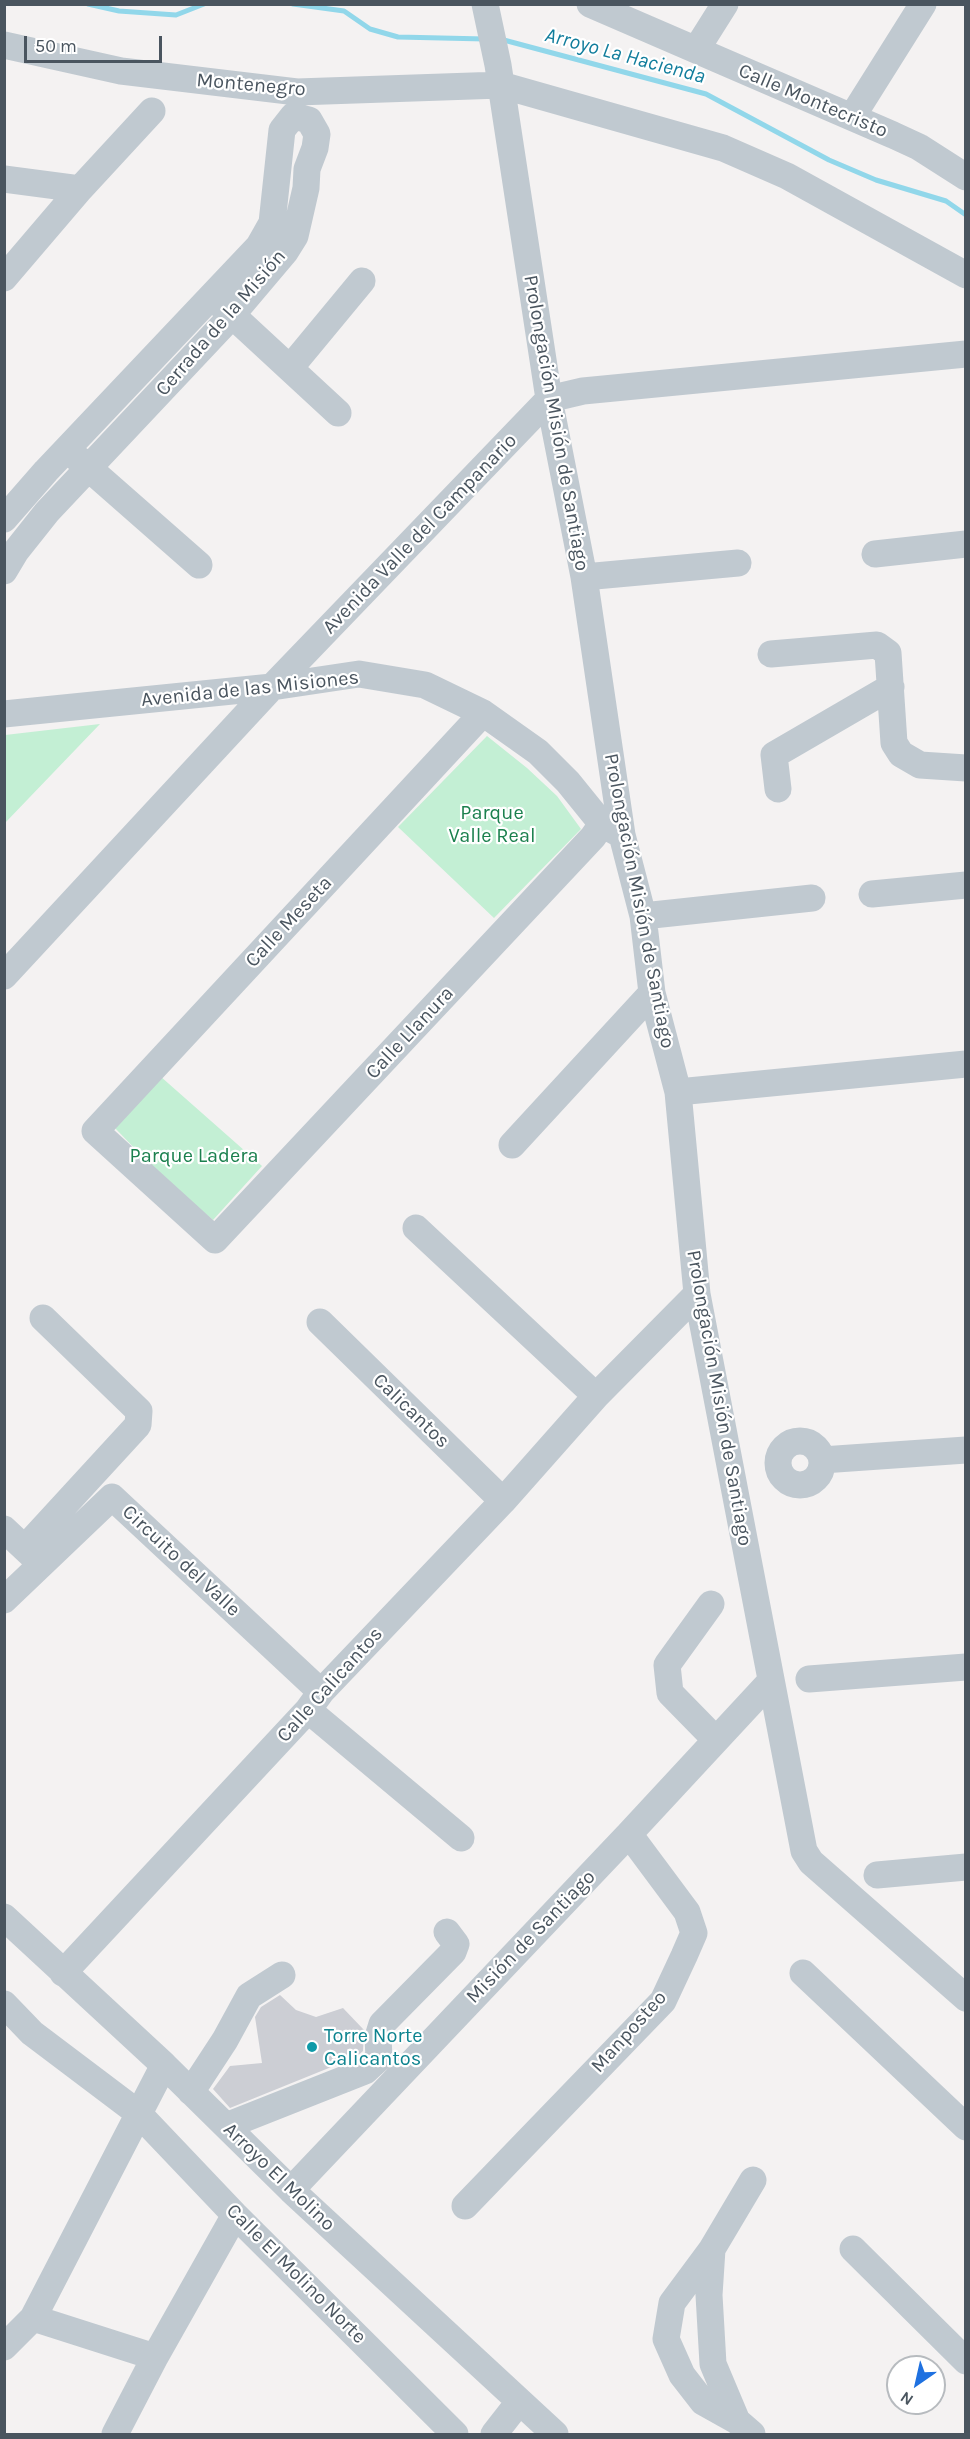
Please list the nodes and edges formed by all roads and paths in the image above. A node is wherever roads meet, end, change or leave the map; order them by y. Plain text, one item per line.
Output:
1 (485, 4) edge
2 (590, 4) edge
3 (725, 4) edge
4 (923, 4) edge
5 (4, 45) edge
6 (696, 50) junction
7 (499, 75) junction
8 (152, 111) dead end
9 (852, 117) junction
10 (966, 177) edge
11 (4, 180) edge
12 (80, 189) junction
13 (59, 216) junction
14 (966, 275) edge
15 (4, 278) edge
16 (362, 281) dead end
17 (211, 296) junction
18 (232, 314) junction
19 (966, 354) edge
20 (290, 368) junction
21 (549, 399) junction
22 (338, 412) dead end
23 (66, 450) junction
24 (88, 468) junction
25 (4, 519) edge
26 (966, 544) edge
27 (875, 554) dead end
28 (738, 563) dead end
29 (199, 565) dead end
30 (4, 571) edge
31 (584, 577) junction
32 (771, 654) dead end
33 (272, 687) junction
34 (891, 687) junction
35 (4, 697) edge
36 (33, 712) junction
37 (483, 713) junction
38 (4, 714) edge
39 (966, 768) edge
40 (778, 789) dead end
41 (612, 830) junction
42 (966, 885) edge
43 (872, 894) dead end
44 (812, 898) dead end
45 (643, 916) junction
46 (4, 976) edge
47 (652, 993) junction
48 (966, 1064) edge
49 (678, 1092) junction
50 (512, 1145) dead end
51 (416, 1228) dead end
52 (215, 1240) joint
53 (697, 1294) junction
54 (44, 1318) dead end
55 (320, 1322) dead end
56 (596, 1396) junction
57 (966, 1450) edge
58 (822, 1460) dead end
59 (502, 1501) junction
60 (4, 1529) edge
61 (34, 1556) junction
62 (4, 1600) edge
63 (711, 1604) dead end
64 (966, 1666) edge
65 (810, 1679) dead end
66 (770, 1682) junction
67 (315, 1701) junction
68 (716, 1740) junction
69 (629, 1834) junction
70 (461, 1838) dead end
71 (966, 1867) edge
72 (877, 1875) dead end
73 (4, 1917) edge
74 (447, 1932) dead end
75 (63, 1973) junction
76 (803, 1973) dead end
77 (282, 1975) dead end
78 (966, 1998) edge
79 (4, 2004) edge
80 (164, 2065) junction
81 (191, 2092) junction
82 (138, 2113) junction
83 (226, 2126) junction
84 (966, 2127) edge
85 (753, 2180) dead end
86 (291, 2190) junction
87 (465, 2206) dead end
88 (235, 2215) junction
89 (712, 2249) junction
90 (854, 2249) dead end
91 (33, 2318) junction
92 (4, 2348) edge
93 (155, 2357) junction
94 (966, 2361) edge
95 (519, 2402) junction
96 (744, 2428) edge
97 (115, 2434) edge
98 (455, 2434) edge
99 (493, 2434) edge
100 (555, 2434) edge

1 - 7 street, Prolongación Misión de Santiago
2 - 6 street, Calle Montecristo
3 - 6 street
4 - 9 street
5 - 7 street, Montenegro
6 - 9 street, Calle Montecristo
7 - 14 street
7 - 21 street, Prolongación Misión de Santiago
8 - 12 street
9 - 10 street, Calle Montecristo
11 - 12 street
11 - 13 street
12 - 13 street
13 - 15 street
16 - 20 street
17 - 18 street
17 - 18 street, Cerrada de la Misión
17 - 23 street, Cerrada de la Misión
18 - 20 street
18 - 24 street, Cerrada de la Misión
19 - 21 street
20 - 22 street
21 - 31 street, Prolongación Misión de Santiago
21 - 33 street, Avenida Valle del Campanario
23 - 24 street
23 - 25 street, Cerrada de la Misión
24 - 29 street
24 - 30 street, Cerrada de la Misión
26 - 27 street
28 - 31 street
31 - 41 street, Prolongación Misión de Santiago
32 - 34 street
33 - 36 street, Avenida de las Misiones
33 - 37 street, Avenida de las Misiones
33 - 46 street, Avenida Valle del Campanario
34 - 39 street
34 - 40 street
35 - 36 street
36 - 38 street, Avenida de las Misiones
37 - 41 street, Avenida de las Misiones
37 - 52 street, Calle Meseta
41 - 45 street, Prolongación Misión de Santiago
41 - 52 street, Calle Llanura
42 - 43 street
44 - 45 street
45 - 47 street, Prolongación Misión de Santiago
47 - 49 street, Prolongación Misión de Santiago
47 - 50 street
48 - 49 street
49 - 53 street, Prolongación Misión de Santiago
51 - 56 street
53 - 56 street, Calle Calicantos
53 - 66 street, Prolongación Misión de Santiago
54 - 61 street
55 - 59 street, Calicantos
56 - 59 street, Calle Calicantos
57 - 58 street
59 - 67 street, Calle Calicantos
60 - 61 street
61 - 62 street, Circuito del Valle
61 - 67 street, Circuito del Valle
63 - 68 street
64 - 65 street
66 - 68 street, Misión de Santiago
66 - 78 street, Prolongación Misión de Santiago
67 - 70 street
67 - 75 street, Calle Calicantos
68 - 69 street, Misión de Santiago
69 - 86 street, Misión de Santiago
69 - 87 street, Manposteo
71 - 72 street
73 - 75 street, Arroyo El Molino
74 - 83 street
75 - 80 street, Arroyo El Molino
76 - 84 street
77 - 81 street
79 - 82 street, Calle El Molino Norte
80 - 81 street, Arroyo El Molino
80 - 82 street
81 - 83 street, Arroyo El Molino
82 - 88 street, Calle El Molino Norte
82 - 91 street
83 - 86 street, Arroyo El Molino
85 - 89 street
86 - 95 street, Arroyo El Molino
88 - 93 street
88 - 98 street, Calle El Molino Norte
89 - 96 street
89 - 96 street
90 - 94 street
91 - 92 street
91 - 93 street
93 - 97 street
95 - 99 street
95 - 100 street, Arroyo El Molino

